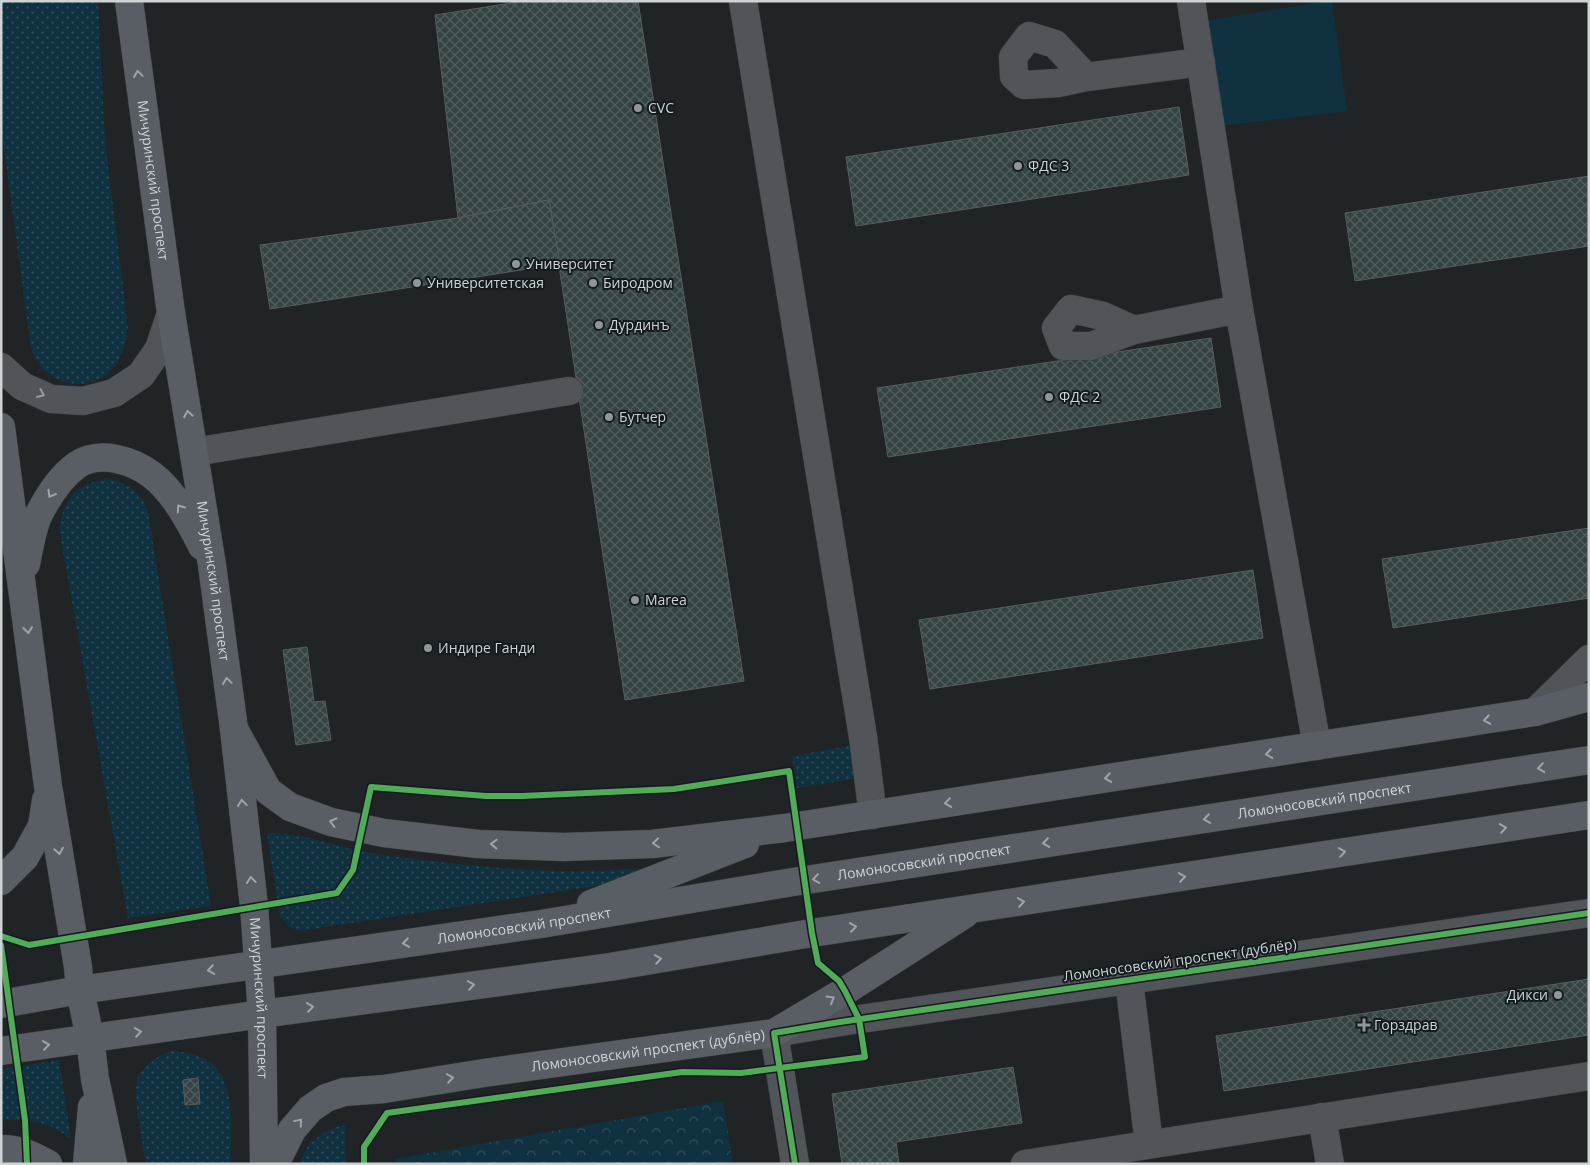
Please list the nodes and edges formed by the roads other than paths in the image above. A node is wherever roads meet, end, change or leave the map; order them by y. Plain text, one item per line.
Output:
1 (129, 1) edge
2 (743, 1) edge
3 (1191, 1) edge
4 (1201, 62) junction
5 (1086, 77) dead end
6 (1239, 309) junction
7 (170, 313) junction
8 (1134, 330) dead end
9 (1, 367) edge
10 (570, 391) dead end
11 (1, 427) edge
12 (194, 452) junction
13 (6, 499) edge
14 (212, 566) junction
15 (22, 581) junction
16 (1589, 659) edge
17 (1589, 697) edge
18 (1535, 712) junction
19 (1589, 713) edge
20 (234, 729) junction
21 (1317, 746) junction
22 (1589, 760) edge
23 (48, 786) junction
24 (873, 815) junction
25 (1589, 815) edge
26 (785, 828) junction
27 (1, 881) edge
28 (973, 909) junction
29 (1589, 912) edge
30 (541, 924) junction
31 (259, 963) junction
32 (79, 979) junction
33 (1129, 981) junction
34 (1, 1004) edge
35 (262, 1014) junction
36 (774, 1033) junction
37 (90, 1038) junction
38 (1, 1051) edge
39 (1589, 1076) edge
40 (95, 1079) junction
41 (1322, 1117) junction
42 (1149, 1144) junction
43 (1, 1149) edge
44 (48, 1164) edge
45 (87, 1164) edge
46 (112, 1164) edge
47 (264, 1164) edge
48 (274, 1164) edge
49 (795, 1164) edge
50 (1025, 1164) edge
51 (1330, 1164) edge

7 -> 1 main road, Мичуринский проспект
2 - 24 street
3 - 4 street
4 - 5 street
4 - 6 street
6 - 8 street
6 - 21 street
9 -> 7 street
12 -> 7 main road, Мичуринский проспект
10 - 12 street
11 - 13 main road
12 - 14 main road, Мичуринский проспект
13 - 15 main road
14 -> 15 main road
20 -> 14 main road, Мичуринский проспект
15 -> 23 main road
16 - 18 street
17 - 18 main road
18 - 19 main road
18 -> 21 main road
26 -> 20 main road
31 -> 20 main road, Мичуринский проспект
21 -> 24 main road
22 -> 30 main road, Ломоносовский проспект
23 - 27 main road
23 -> 32 main road
24 - 26 main road
28 -> 25 main road
26 - 30 main road
35 -> 28 main road
36 -> 28 main road
29 - 33 street, Ломоносовский проспект (дублёр)
30 -> 31 main road, Ломоносовский проспект
31 -> 32 main road, Ломоносовский проспект
31 - 35 main road, Мичуринский проспект
32 - 34 main road
32 - 37 main road
33 - 36 street, Ломоносовский проспект (дублёр)
33 - 42 street
37 -> 35 main road
35 - 47 main road, Мичуринский проспект
48 -> 36 main road, Ломоносовский проспект (дублёр)
36 - 49 street
38 -> 37 main road
37 - 40 main road
39 - 41 street
40 - 45 main road
40 - 46 main road
41 - 42 street
41 - 51 street
42 - 50 street
43 - 44 main road

